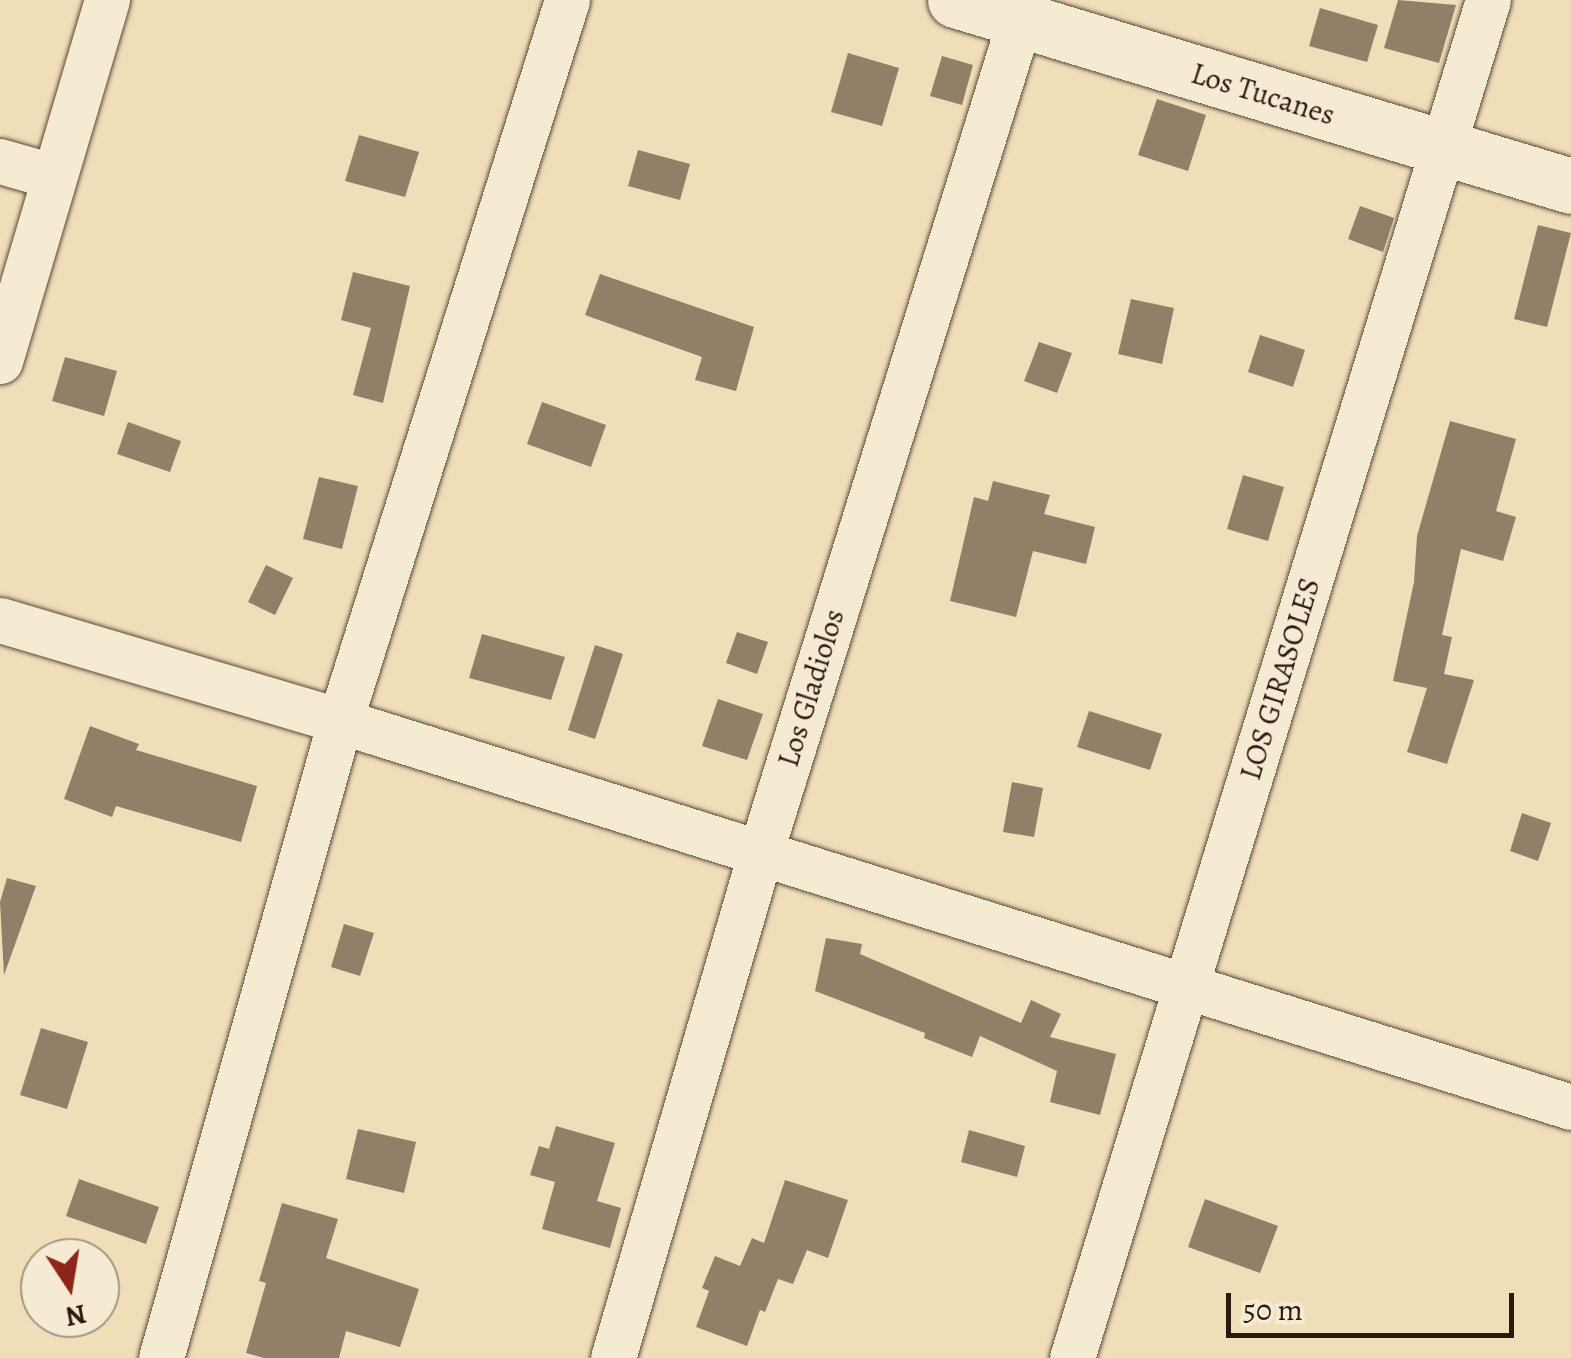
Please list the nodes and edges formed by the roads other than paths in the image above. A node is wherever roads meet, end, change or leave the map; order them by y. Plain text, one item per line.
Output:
1 (107, 0) edge
2 (568, 0) edge
3 (956, 0) edge
4 (1488, 0) edge
5 (1022, 11) edge
6 (1444, 148) junction
7 (0, 160) edge
8 (52, 176) junction
9 (1571, 186) edge
10 (0, 361) edge
11 (0, 620) edge
12 (340, 721) junction
13 (760, 854) junction
14 (1185, 984) junction
15 (1571, 1106) edge
16 (161, 1358) edge
17 (613, 1358) edge
18 (1072, 1358) edge

1 - 8 street
2 - 12 street
3 - 5 street, Los Tucanes
4 - 6 street, LOS GIRASOLES
5 - 6 street, Los Tucanes
5 - 13 street, Los Gladiolos
6 - 9 street, Los Tucanes
6 - 14 street, LOS GIRASOLES
7 - 8 street
8 - 10 street
11 - 12 street
12 - 13 street
12 - 16 street
13 - 14 street
13 - 17 street, Los Gladiolos
14 - 15 street
14 - 18 street, LOS GIRASOLES

